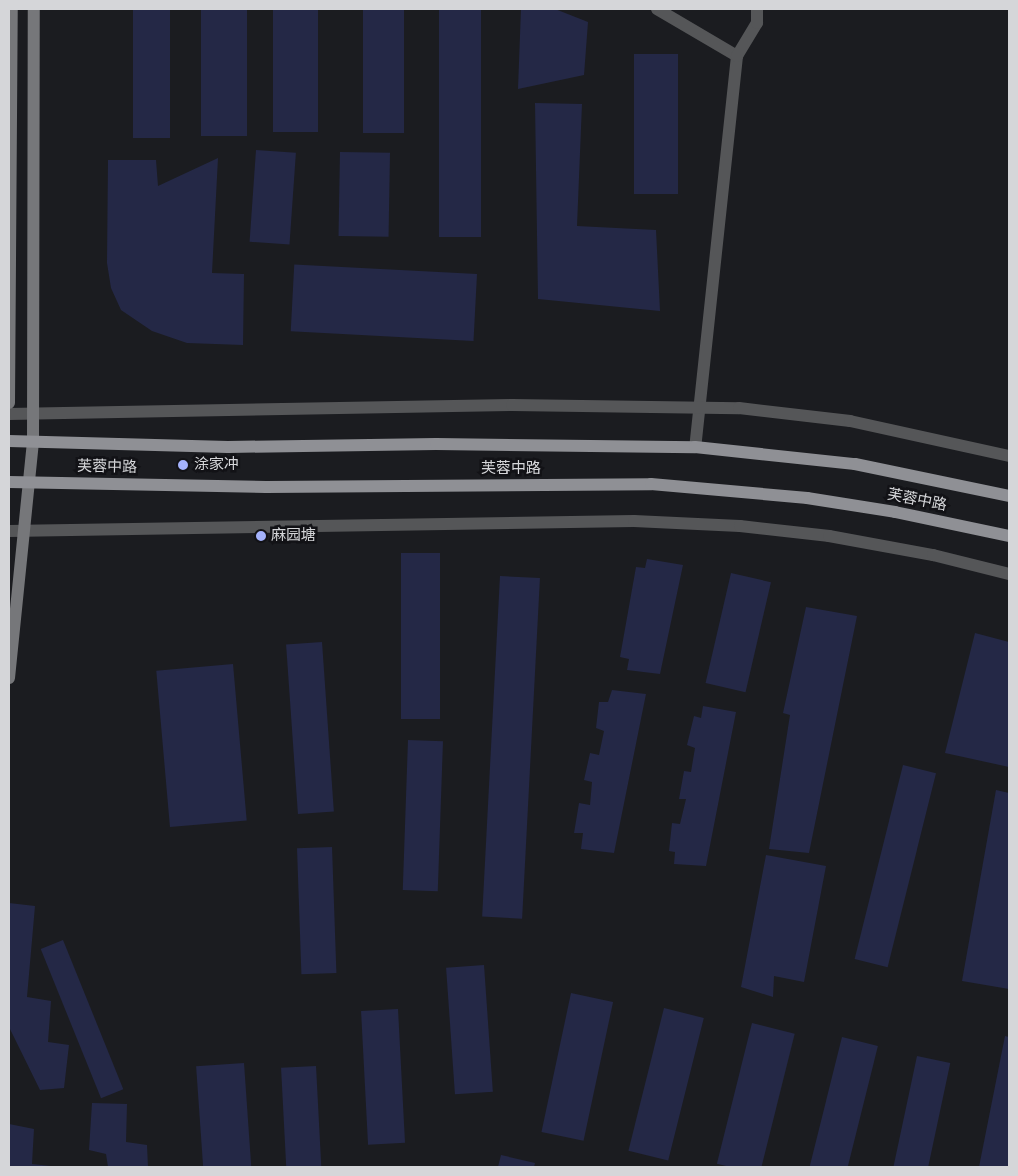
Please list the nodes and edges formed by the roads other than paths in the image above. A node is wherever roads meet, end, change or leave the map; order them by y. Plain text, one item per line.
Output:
1 (12, 9) edge
2 (34, 9) edge
3 (657, 9) edge
4 (757, 9) edge
5 (737, 56) junction
6 (9, 402) edge
7 (700, 408) junction
8 (9, 414) edge
9 (34, 414) junction
10 (9, 441) edge
11 (33, 441) junction
12 (695, 448) junction
13 (1009, 456) edge
14 (9, 482) edge
15 (30, 482) junction
16 (1009, 496) edge
17 (9, 530) edge
18 (25, 530) junction
19 (1009, 536) edge
20 (1009, 574) edge
21 (9, 678) edge

1 - 6 main road
2 - 9 main road
3 - 5 street
4 - 5 street
5 - 7 street
7 - 9 street
7 - 12 street
7 - 13 street
8 - 9 street
9 - 11 main road
10 - 11 main road, 芙蓉中路
11 - 12 main road, 芙蓉中路
11 - 15 main road
12 - 16 main road, 芙蓉中路
14 - 15 main road, 芙蓉中路
15 - 18 main road
15 - 19 main road, 芙蓉中路
17 - 18 street
18 - 20 street
18 - 21 main road

